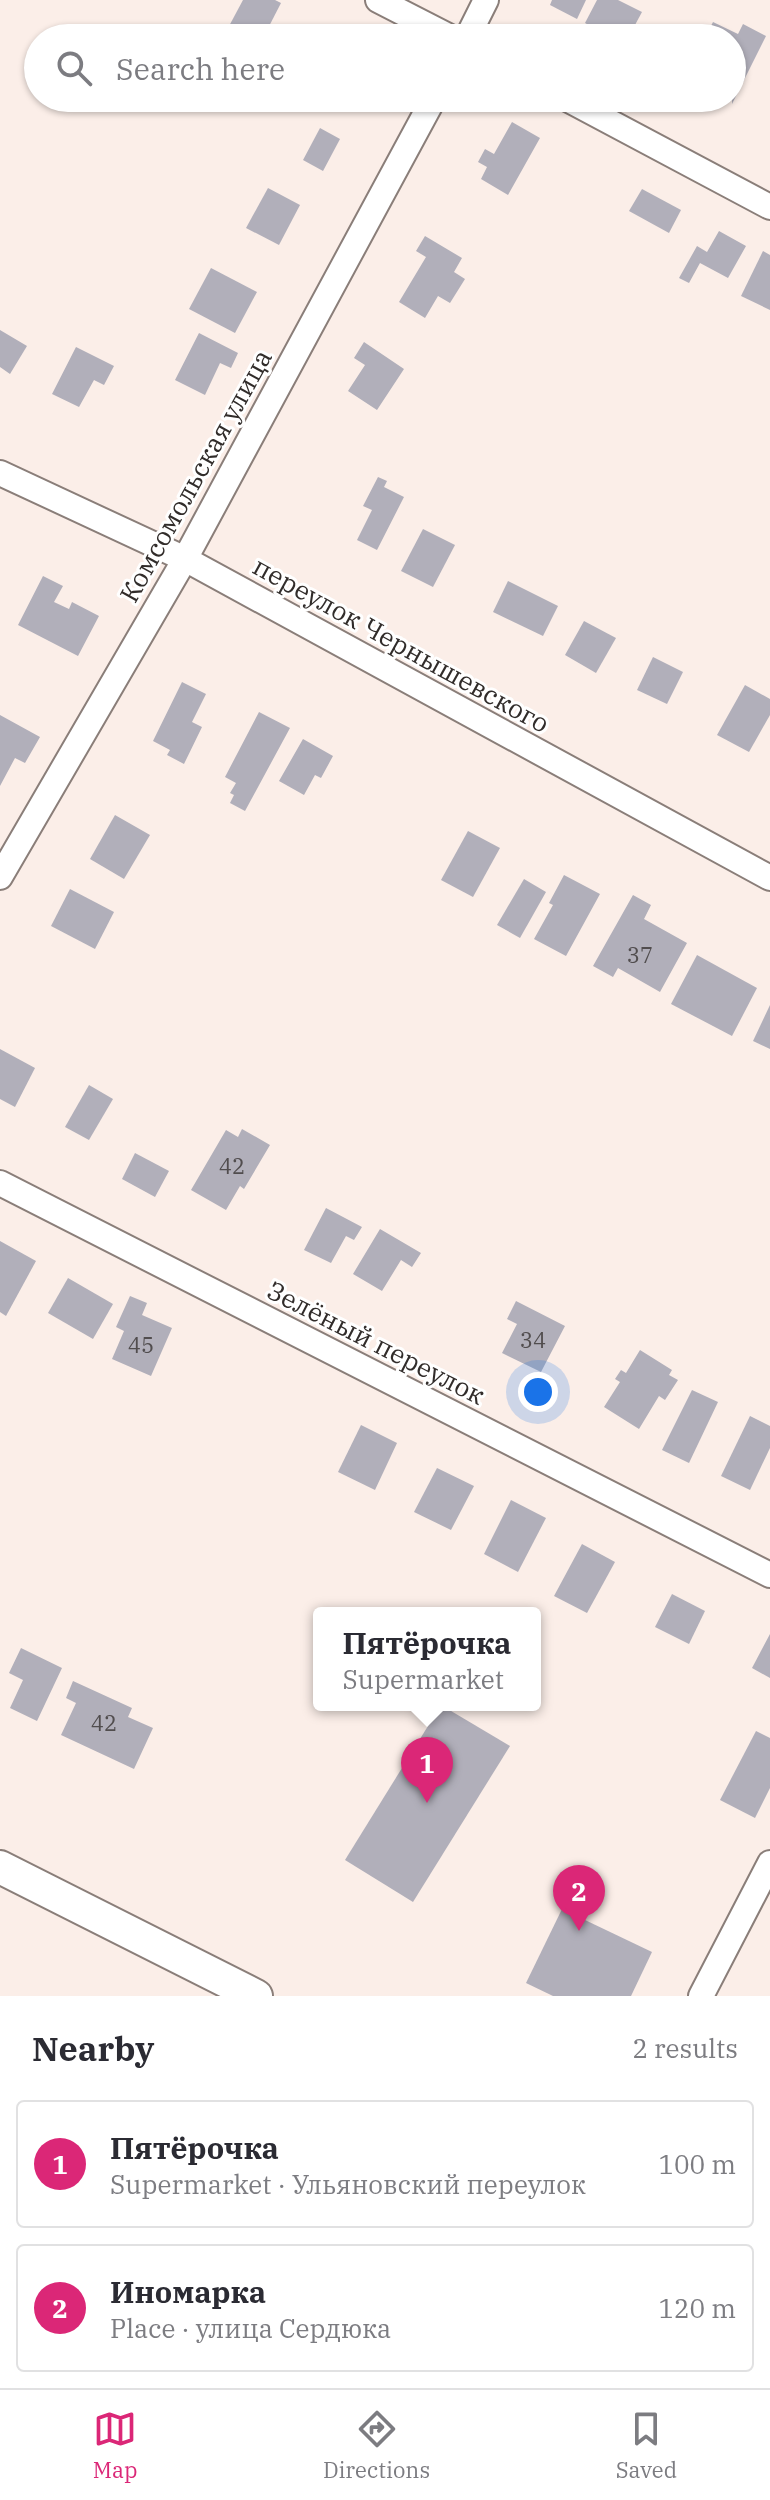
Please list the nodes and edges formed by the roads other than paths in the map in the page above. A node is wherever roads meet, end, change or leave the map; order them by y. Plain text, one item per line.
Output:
1 (378, 0) edge
2 (486, 0) edge
3 (425, 24) edge
4 (474, 24) edge
5 (426, 112) edge
6 (591, 112) edge
7 (770, 207) edge
8 (0, 473) edge
9 (185, 559) junction
10 (0, 877) edge
11 (770, 878) edge
12 (0, 1183) edge
13 (770, 1575) edge
14 (770, 1863) edge
15 (0, 1867) edge
16 (256, 1996) edge
17 (701, 1996) edge

1 - 3 street
2 - 4 street
5 - 9 street, Комсомольская улица
6 - 7 street
8 - 9 street, переулок Чернышевского
9 - 10 street, Комсомольская улица
9 - 11 street, переулок Чернышевского
12 - 13 street, Зелёный переулок
14 - 17 street
15 - 16 main road

